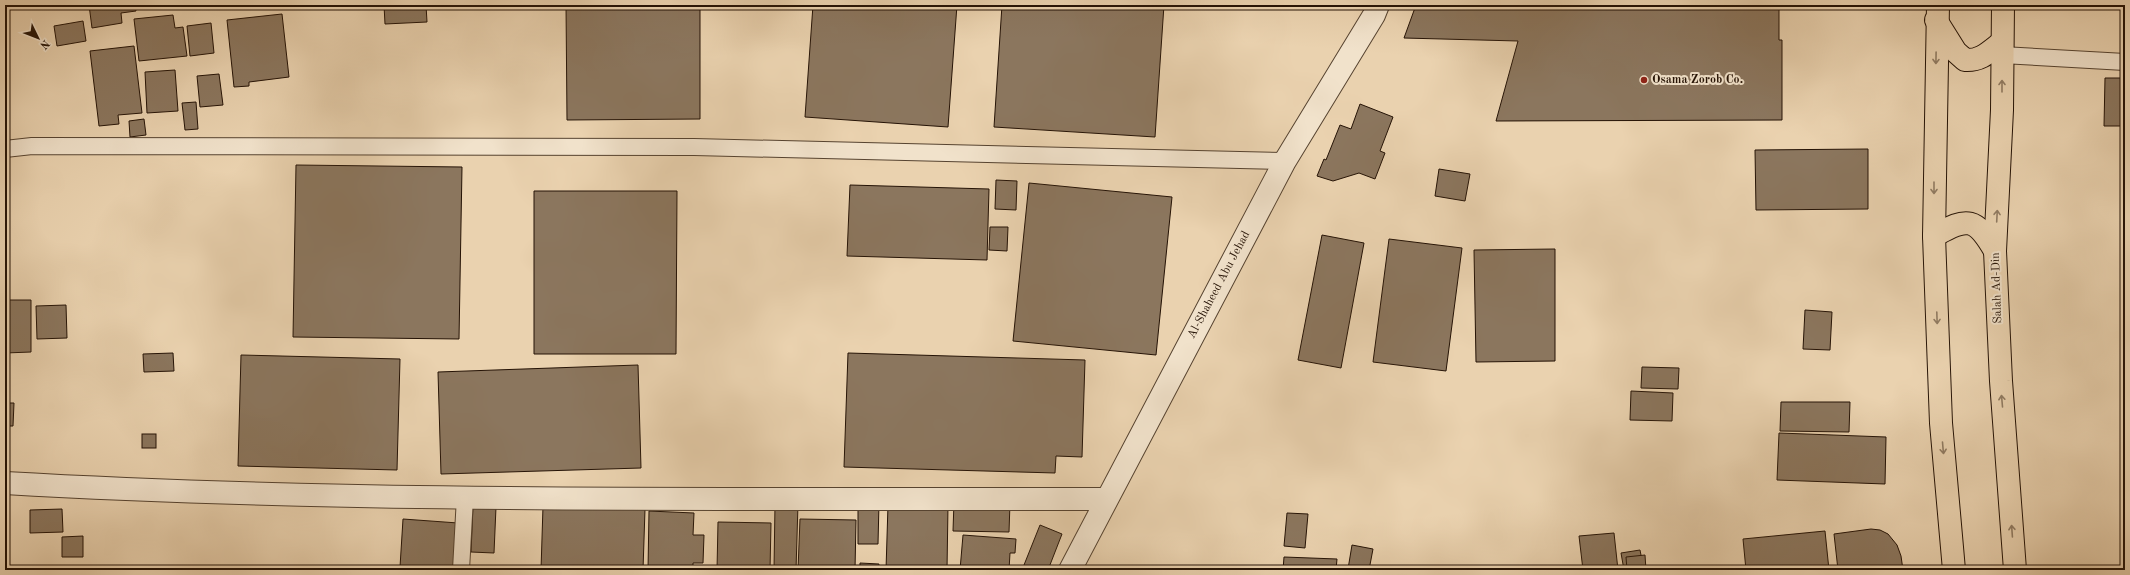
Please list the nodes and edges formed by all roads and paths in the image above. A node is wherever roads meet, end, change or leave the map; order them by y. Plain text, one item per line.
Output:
1 (1378, 5) edge
2 (2003, 5) edge
3 (1937, 13) edge
4 (2002, 49) junction
5 (2125, 62) edge
6 (5, 149) edge
7 (1285, 161) junction
8 (1934, 236) junction
9 (1995, 251) junction
10 (5, 483) edge
11 (465, 497) junction
12 (1106, 499) junction
13 (461, 570) edge
14 (1070, 570) edge
15 (1954, 570) edge
16 (2015, 570) edge

1 - 7 street, Al-Shaheed Abu Jehad
2 - 4 highway, Salah Ad-Din
3 - 4 highway
3 -> 8 highway
4 - 5 lane
9 -> 4 highway, Salah Ad-Din
6 - 7 lane
7 - 12 street, Al-Shaheed Abu Jehad
8 - 9 highway
8 -> 15 highway
16 -> 9 highway, Salah Ad-Din
10 - 11 street
11 - 12 street
11 - 13 lane
12 - 14 street, Al-Shaheed Abu Jehad

